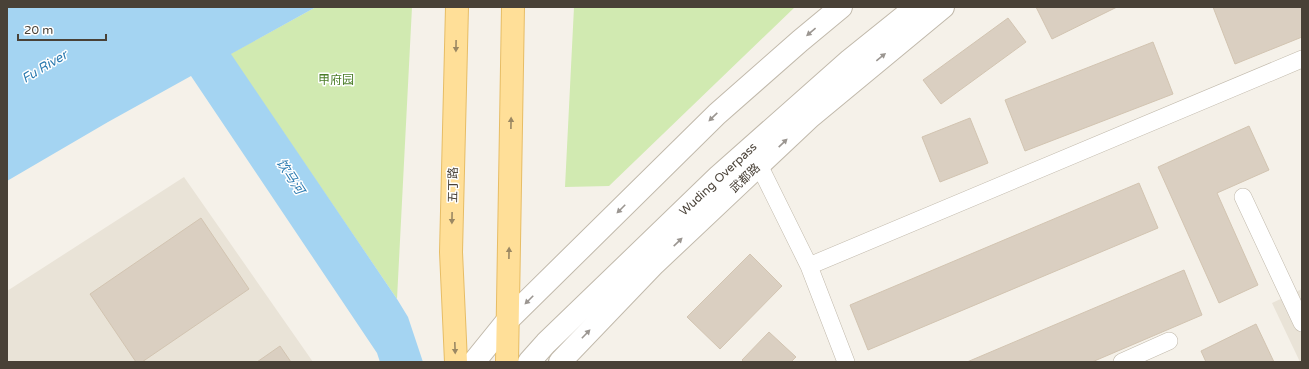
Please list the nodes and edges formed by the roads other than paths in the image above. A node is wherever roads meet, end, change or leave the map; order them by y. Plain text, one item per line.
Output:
1 (457, 7) edge
2 (513, 7) edge
3 (841, 7) edge
4 (916, 7) edge
5 (943, 7) edge
6 (1302, 59) edge
7 (759, 165) junction
8 (1243, 197) dead end
9 (809, 266) junction
10 (508, 320) junction
11 (1302, 323) edge
12 (1169, 341) dead end
13 (456, 362) edge
14 (474, 362) edge
15 (507, 362) edge
16 (529, 362) edge
17 (560, 362) edge
18 (846, 362) edge
19 (1122, 362) edge

1 -> 13 main road, 五丁路
10 -> 2 main road
3 -> 10 street
4 - 16 street, Wuding Overpass
7 -> 5 street, 武都路
6 - 9 lane
7 - 9 lane
17 -> 7 street, 武都路
8 - 11 lane
9 - 18 lane
10 - 14 street
10 - 15 main road
12 - 19 lane

